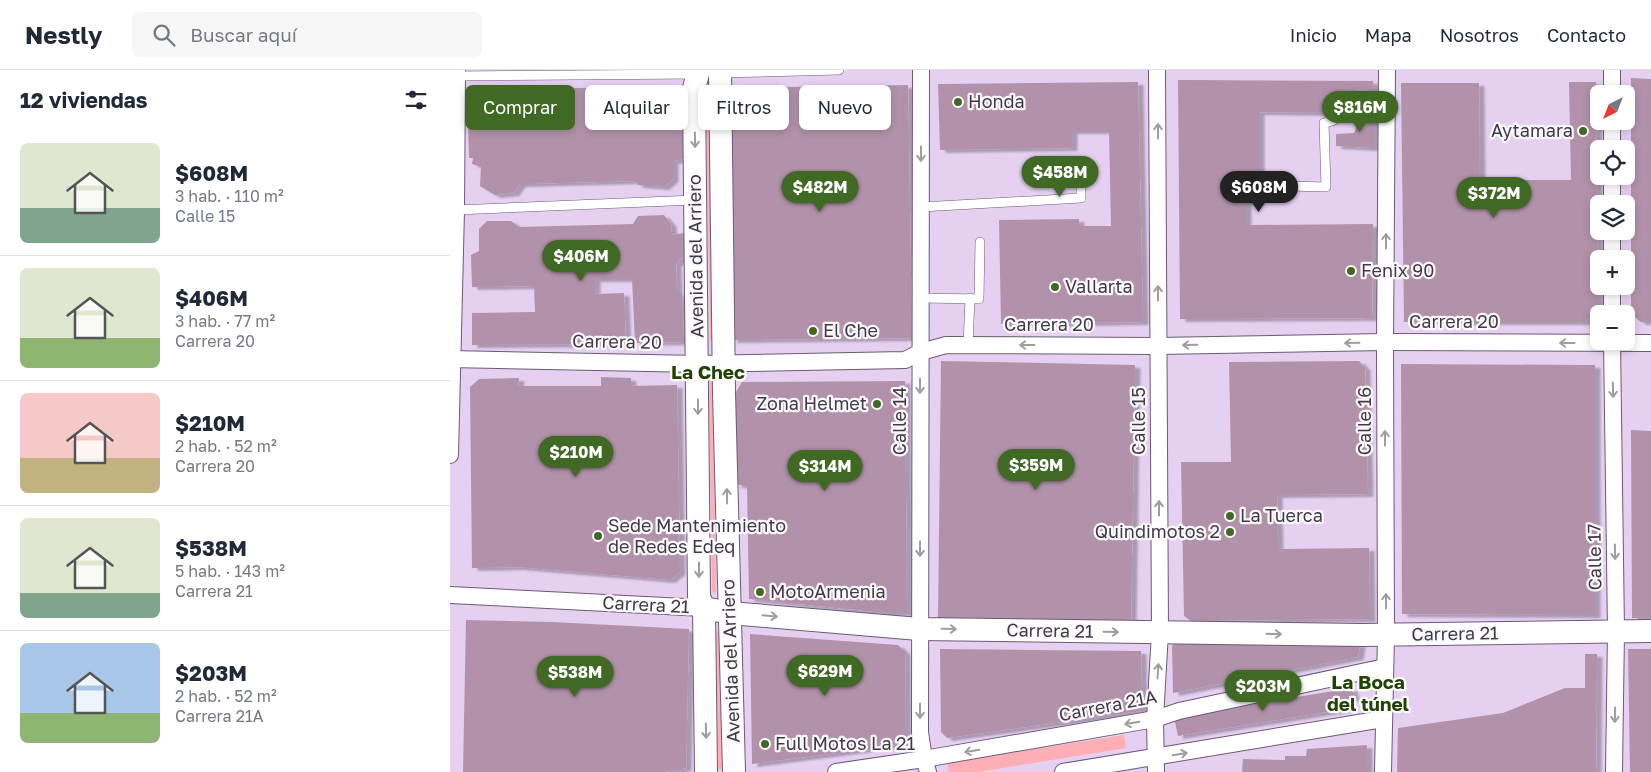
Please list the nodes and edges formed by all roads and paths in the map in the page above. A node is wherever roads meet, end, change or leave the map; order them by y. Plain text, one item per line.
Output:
1 (839, 70) edge
2 (921, 70) edge
3 (1157, 70) edge
4 (1387, 70) edge
5 (1612, 70) edge
6 (709, 72) edge
7 (454, 74) edge
8 (1612, 85) edge
9 (1387, 95) junction
10 (1081, 166) dead end
11 (1287, 186) dead end
12 (696, 200) junction
13 (921, 207) junction
14 (456, 210) junction
15 (980, 242) dead end
16 (921, 298) junction
17 (970, 298) junction
18 (1385, 342) junction
19 (1590, 342) edge
20 (1635, 343) edge
21 (1651, 343) edge
22 (968, 345) junction
23 (1158, 346) junction
24 (1612, 350) edge
25 (920, 352) junction
26 (451, 359) edge
27 (698, 364) junction
28 (724, 364) junction
29 (450, 455) edge
30 (450, 595) edge
31 (704, 608) junction
32 (730, 613) junction
33 (919, 629) junction
34 (1616, 631) junction
35 (1651, 631) edge
36 (1160, 632) junction
37 (1386, 635) junction
38 (1385, 667) junction
39 (1155, 719) junction
40 (1383, 719) junction
41 (1156, 765) edge
42 (926, 766) edge
43 (706, 772) edge
44 (734, 772) edge
45 (836, 772) edge
46 (1062, 772) edge
47 (1383, 772) edge
48 (1614, 772) edge

1 - 6 lane
2 -> 13 street, Calle 14
23 -> 3 street, Calle 15
4 - 9 street, Calle 16
5 - 8 street
6 - 7 lane
6 -> 12 street, Avenida del Arriero
6 - 28 street, Avenida del Arriero
7 - 14 street
9 - 11 lane
18 -> 9 street, Calle 16
10 - 13 lane
12 - 14 lane
12 - 27 street, Avenida del Arriero
13 - 16 street, Calle 14
14 - 26 street
15 - 17 lane
16 - 17 lane
16 - 25 street, Calle 14
17 - 22 lane
19 -> 18 street, Carrera 20
18 -> 23 street, Carrera 20
37 -> 18 street, Calle 16
20 - 21 street, Carrera 20
23 -> 22 street, Carrera 20
22 - 25 street, Carrera 20
36 -> 23 street, Calle 15
24 -> 34 street, Calle 17
25 - 28 street, Carrera 20
25 -> 33 street, Calle 14
26 - 27 street, Carrera 20
26 - 29 street
27 - 28 street, Carrera 20
27 -> 31 street, Avenida del Arriero
32 -> 28 street, Avenida del Arriero
30 - 31 street, Carrera 21
31 - 32 street, Carrera 21
31 -> 43 street, Avenida del Arriero
32 -> 33 street, Carrera 21
32 - 44 street, Avenida del Arriero
33 -> 36 street, Carrera 21
33 -> 42 street, Calle 14
34 - 35 street, Carrera 21
34 - 37 street, Carrera 21
34 -> 48 street, Calle 17
36 -> 37 street, Carrera 21
39 -> 36 street, Calle 15
37 - 38 street, Calle 16
38 - 39 street, Carrera 21A
38 - 40 street, Calle 16
39 - 41 street, Calle 15
39 -> 42 street, Carrera 21A
41 -> 40 street
40 - 47 street, Calle 16
41 - 46 street
42 - 45 street, Carrera 21A

